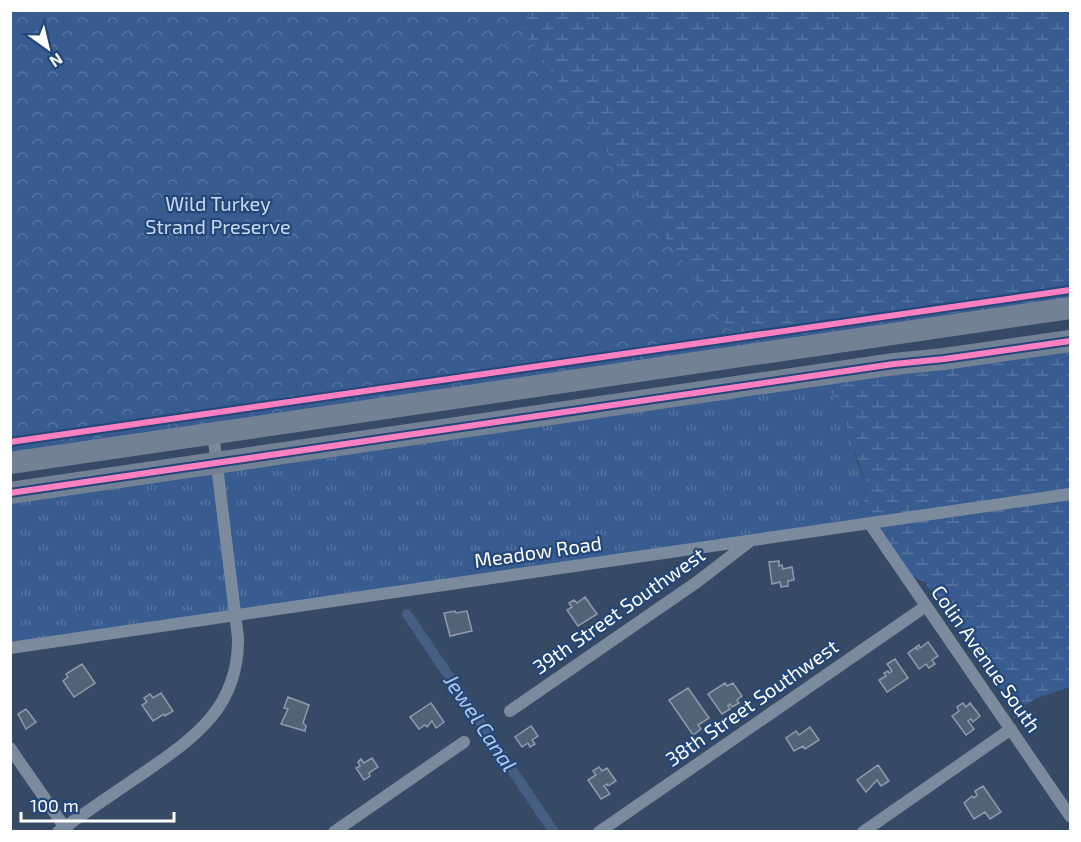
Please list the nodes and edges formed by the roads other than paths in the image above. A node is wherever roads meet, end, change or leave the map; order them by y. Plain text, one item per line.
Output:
1 (1061, 310) edge
2 (1071, 341) edge
3 (837, 342) junction
4 (865, 369) junction
5 (638, 402) junction
6 (213, 433) junction
7 (10, 463) edge
8 (217, 463) junction
9 (10, 493) edge
10 (1071, 494) edge
11 (870, 524) junction
12 (750, 541) junction
13 (926, 606) junction
14 (235, 614) junction
15 (10, 648) edge
16 (510, 711) dead end
17 (1011, 729) junction
18 (464, 742) dead end
19 (10, 748) edge
20 (1071, 816) edge
21 (64, 830) edge
22 (334, 831) edge
23 (599, 831) edge
24 (863, 831) edge

1 - 3 highway
1 - 4 highway
2 - 4 highway
3 - 5 highway
3 - 6 highway
4 - 5 highway
5 - 8 highway
6 - 7 highway
6 - 8 street
8 - 9 highway
8 - 14 street
10 - 11 street, Meadow Road
11 - 12 street, Meadow Road
11 - 13 street, Colin Avenue South
12 - 14 street, Meadow Road
12 - 16 street, 39th Street Southwest
13 - 17 street, Colin Avenue South
13 - 23 street, 38th Street Southwest
14 - 15 street, Meadow Road
14 - 21 street
17 - 20 street, Colin Avenue South
17 - 24 street
18 - 22 street
19 - 21 street

